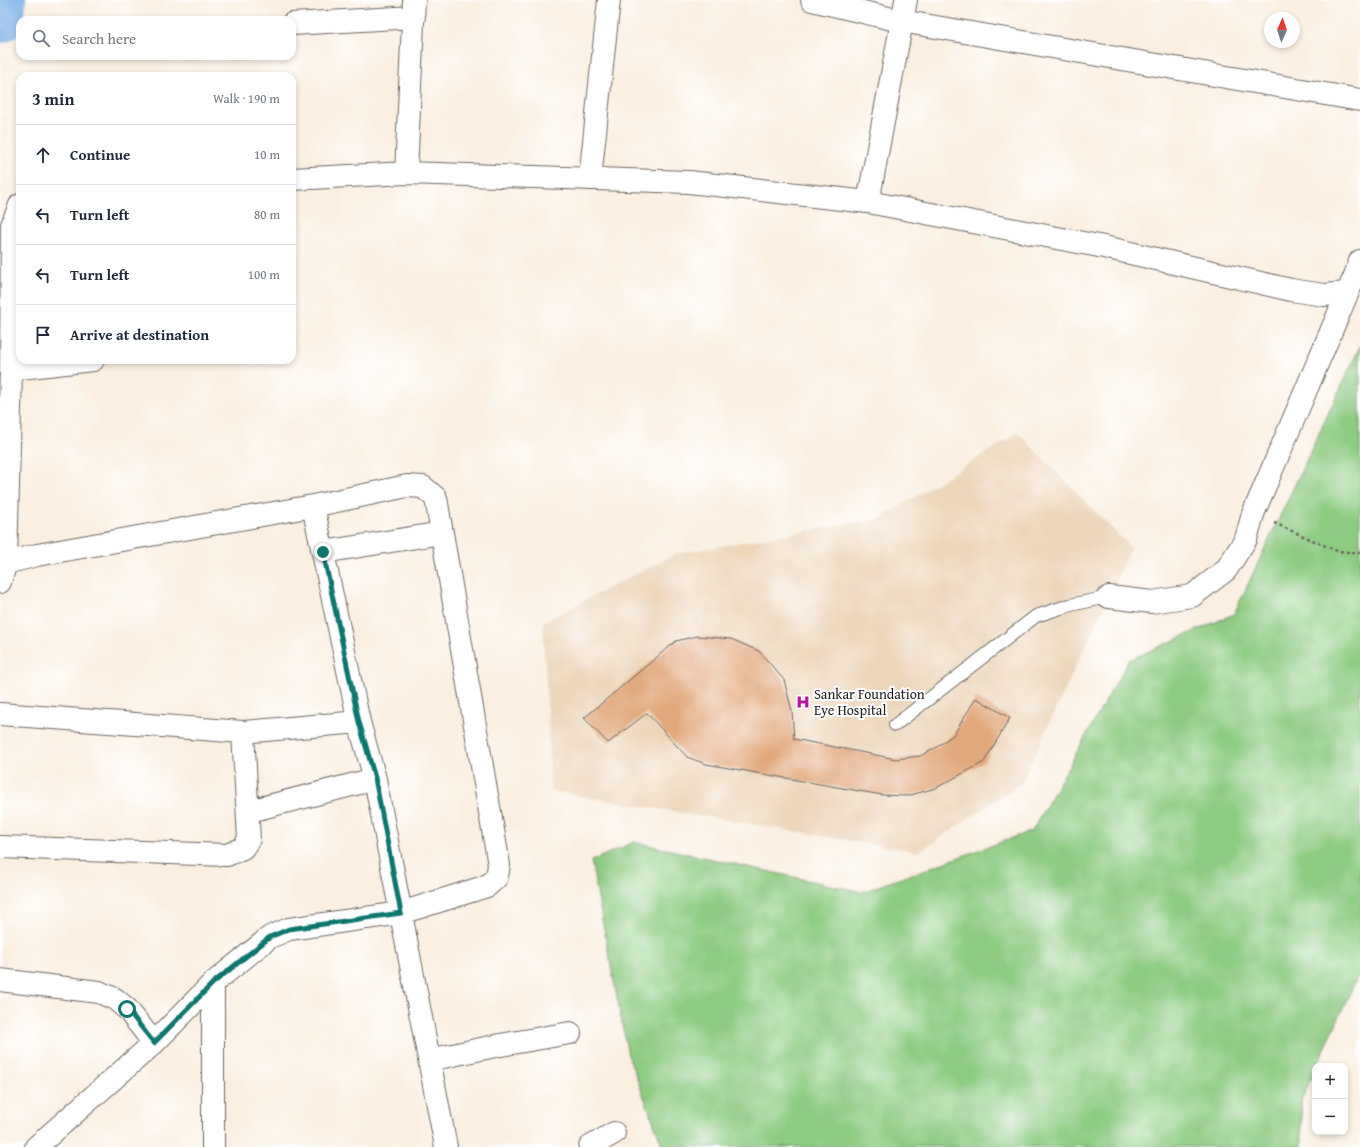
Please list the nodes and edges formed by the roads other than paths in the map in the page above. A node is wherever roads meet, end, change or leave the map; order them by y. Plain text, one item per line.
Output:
1 (609, 0) edge
2 (812, 0) edge
3 (906, 0) edge
4 (414, 8) edge
5 (901, 21) junction
6 (296, 23) edge
7 (1360, 100) edge
8 (406, 173) junction
9 (296, 179) edge
10 (590, 179) junction
11 (868, 202) junction
12 (16, 215) edge
13 (1360, 261) edge
14 (1347, 294) junction
15 (57, 364) edge
16 (12, 369) junction
17 (313, 506) junction
18 (442, 533) junction
19 (323, 552) junction
20 (3, 573) edge
21 (1109, 597) joint
22 (0, 714) edge
23 (359, 722) junction
24 (895, 725) dead end
25 (243, 732) junction
26 (375, 778) junction
27 (249, 810) junction
28 (0, 847) edge
29 (401, 913) junction
30 (0, 980) edge
31 (213, 983) junction
32 (570, 1033) dead end
33 (154, 1043) junction
34 (429, 1060) junction
35 (614, 1133) dead end
36 (36, 1147) edge
37 (212, 1147) edge
38 (446, 1147) edge
39 (590, 1147) edge

1 - 10 street
2 - 5 street
3 - 5 street
4 - 6 street
4 - 8 street
5 - 7 street
5 - 11 street
8 - 9 street
8 - 10 street
10 - 11 street
11 - 14 street
12 - 16 street
13 - 14 street
14 - 21 street
15 - 16 street
16 - 20 street
17 - 18 street
17 - 19 street
17 - 20 street
18 - 19 street
18 - 29 street
19 - 23 street
21 - 24 lane
22 - 25 street
23 - 25 street
23 - 26 street
25 - 27 street
26 - 27 street
26 - 29 street
27 - 28 street
29 - 31 street
29 - 34 street
30 - 33 street
31 - 33 street
31 - 37 street
32 - 34 street
33 - 36 street
34 - 38 street
35 - 39 street

